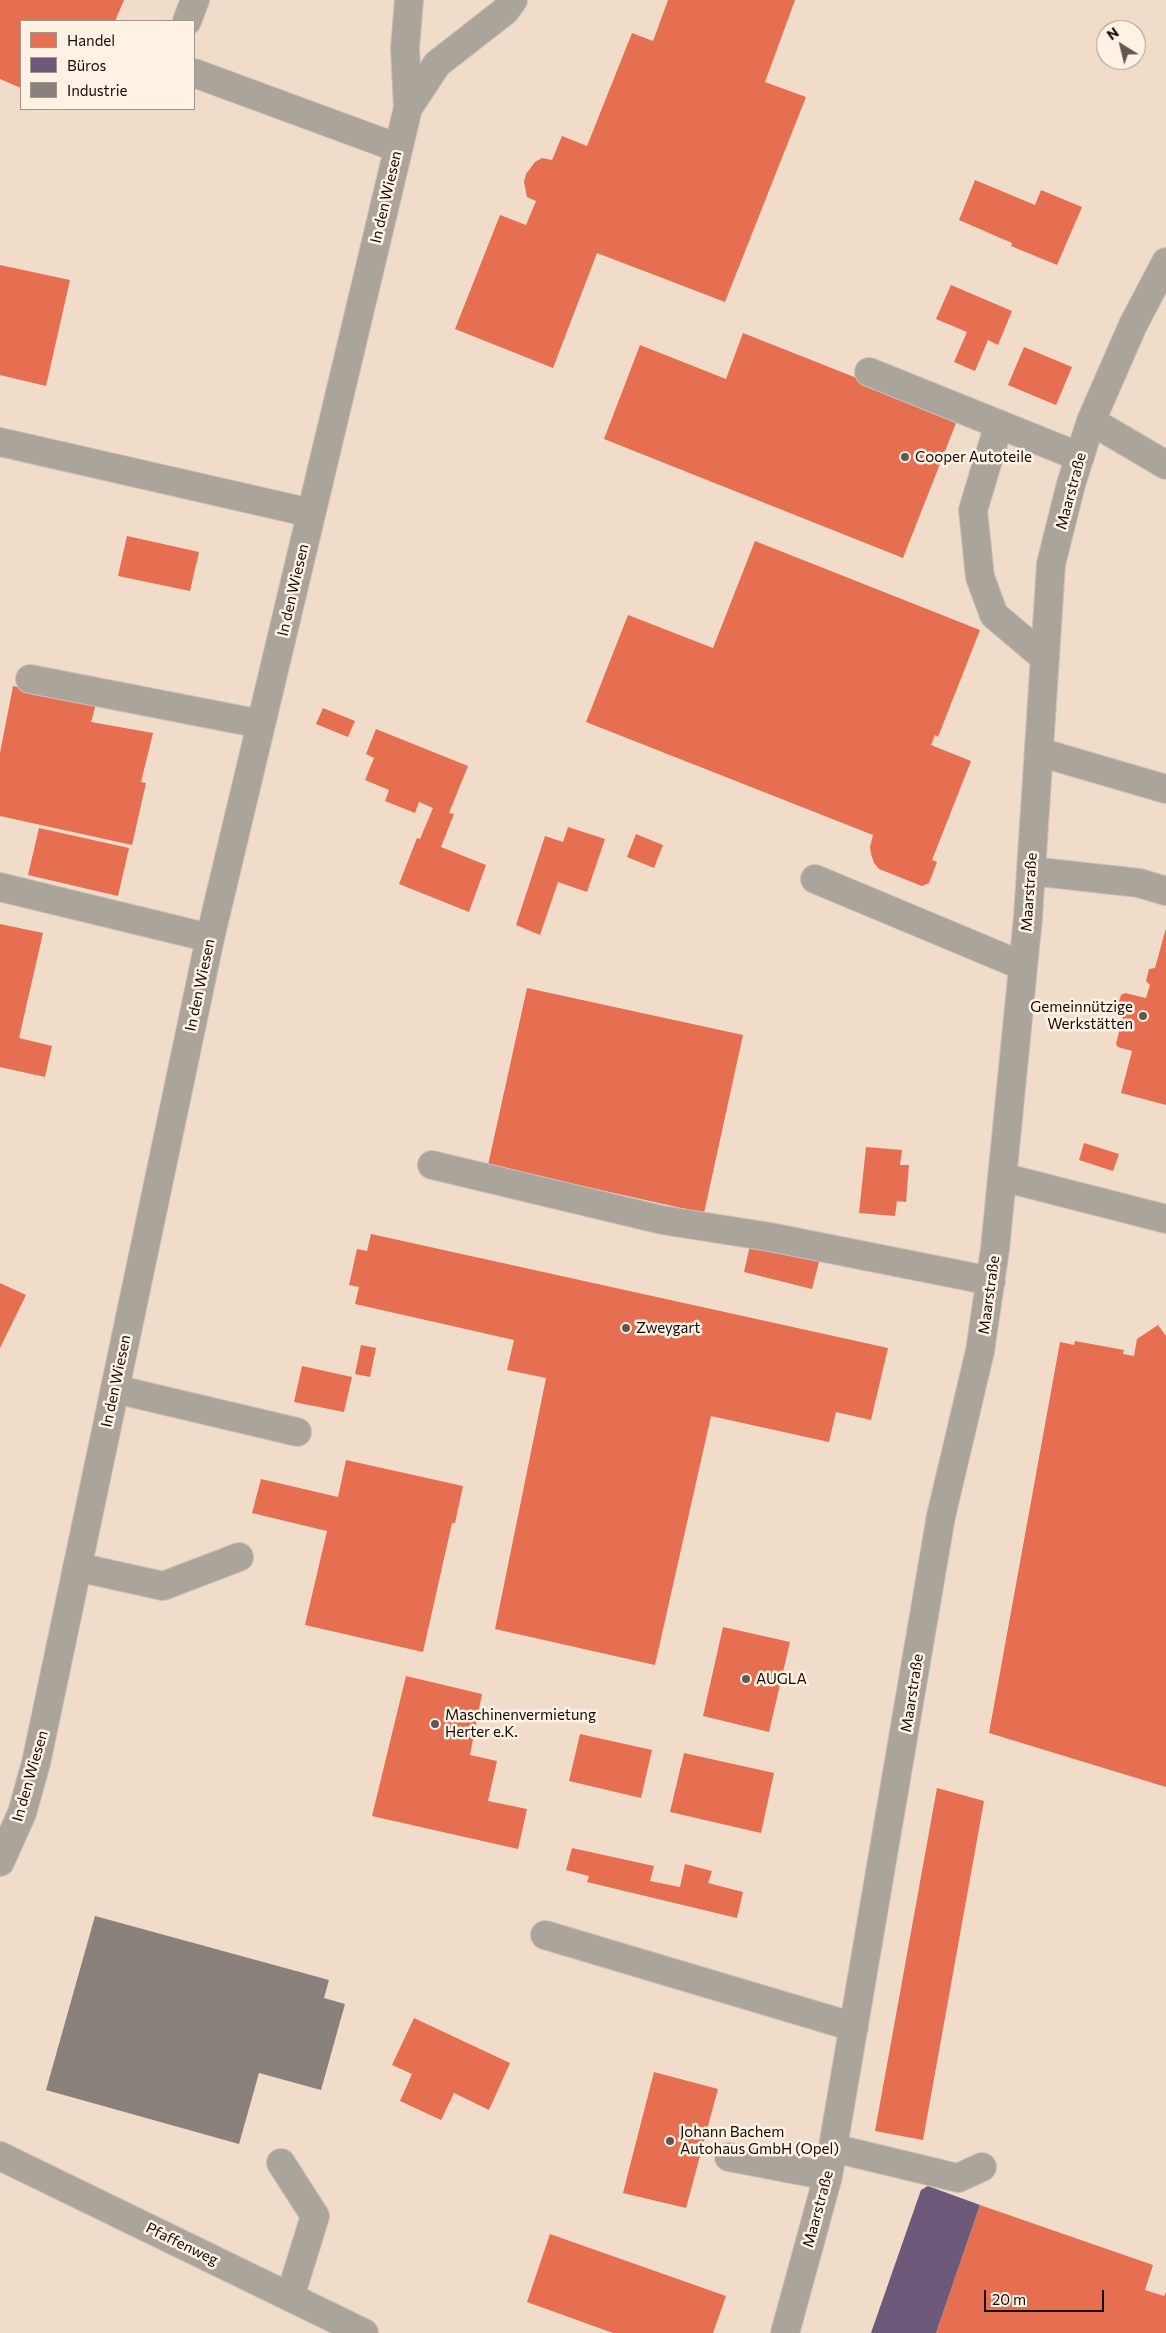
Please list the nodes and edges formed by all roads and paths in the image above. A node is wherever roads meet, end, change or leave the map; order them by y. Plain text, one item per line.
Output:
1 (195, 0) edge
2 (409, 0) edge
3 (513, 0) edge
4 (187, 20) edge
5 (195, 73) edge
6 (408, 108) junction
7 (398, 148) junction
8 (1166, 262) edge
9 (869, 372) dead end
10 (1091, 421) junction
11 (999, 424) junction
12 (0, 442) edge
13 (1080, 457) junction
14 (1166, 464) edge
15 (311, 513) junction
16 (1045, 658) junction
17 (30, 679) dead end
18 (261, 724) junction
19 (1039, 752) junction
20 (1166, 789) edge
21 (1031, 871) junction
22 (815, 879) dead end
23 (0, 887) edge
24 (1166, 891) edge
25 (210, 938) junction
26 (1023, 966) junction
27 (432, 1165) dead end
28 (1002, 1177) junction
29 (1166, 1219) edge
30 (991, 1282) junction
31 (115, 1389) junction
32 (297, 1432) dead end
33 (239, 1557) dead end
34 (77, 1567) junction
35 (0, 1862) edge
36 (545, 1935) dead end
37 (854, 2027) junction
38 (833, 2148) junction
39 (0, 2156) edge
40 (729, 2157) dead end
41 (281, 2164) dead end
42 (982, 2167) dead end
43 (828, 2176) junction
44 (290, 2297) junction
45 (364, 2333) edge
46 (785, 2333) edge

1 - 4 street
2 - 6 street, In den Wiesen
3 - 6 street, In den Wiesen
5 - 7 street
6 - 7 street, In den Wiesen
7 - 15 street, In den Wiesen
8 - 10 street, Maarstraße
9 - 11 street
10 - 13 street, Maarstraße
10 - 14 street
11 - 13 street
11 - 16 street
12 - 15 street
13 - 16 street, Maarstraße
15 - 18 street, In den Wiesen
16 - 19 street, Maarstraße
17 - 18 street
18 - 25 street, In den Wiesen
19 - 20 street
19 - 21 street, Maarstraße
21 - 24 street
21 - 26 street, Maarstraße
22 - 26 street
23 - 25 street
25 - 31 street, In den Wiesen
26 - 28 street, Maarstraße
27 - 30 street
28 - 29 street
28 - 30 street, Maarstraße
30 - 37 street, Maarstraße
31 - 32 street
31 - 34 street, In den Wiesen
33 - 34 street
34 - 35 street, In den Wiesen
36 - 37 street
37 - 38 street, Maarstraße
38 - 42 street
38 - 43 street, Maarstraße
39 - 44 street, Pfaffenweg
40 - 43 street
41 - 44 street
43 - 46 street, Maarstraße
44 - 45 street, Pfaffenweg

